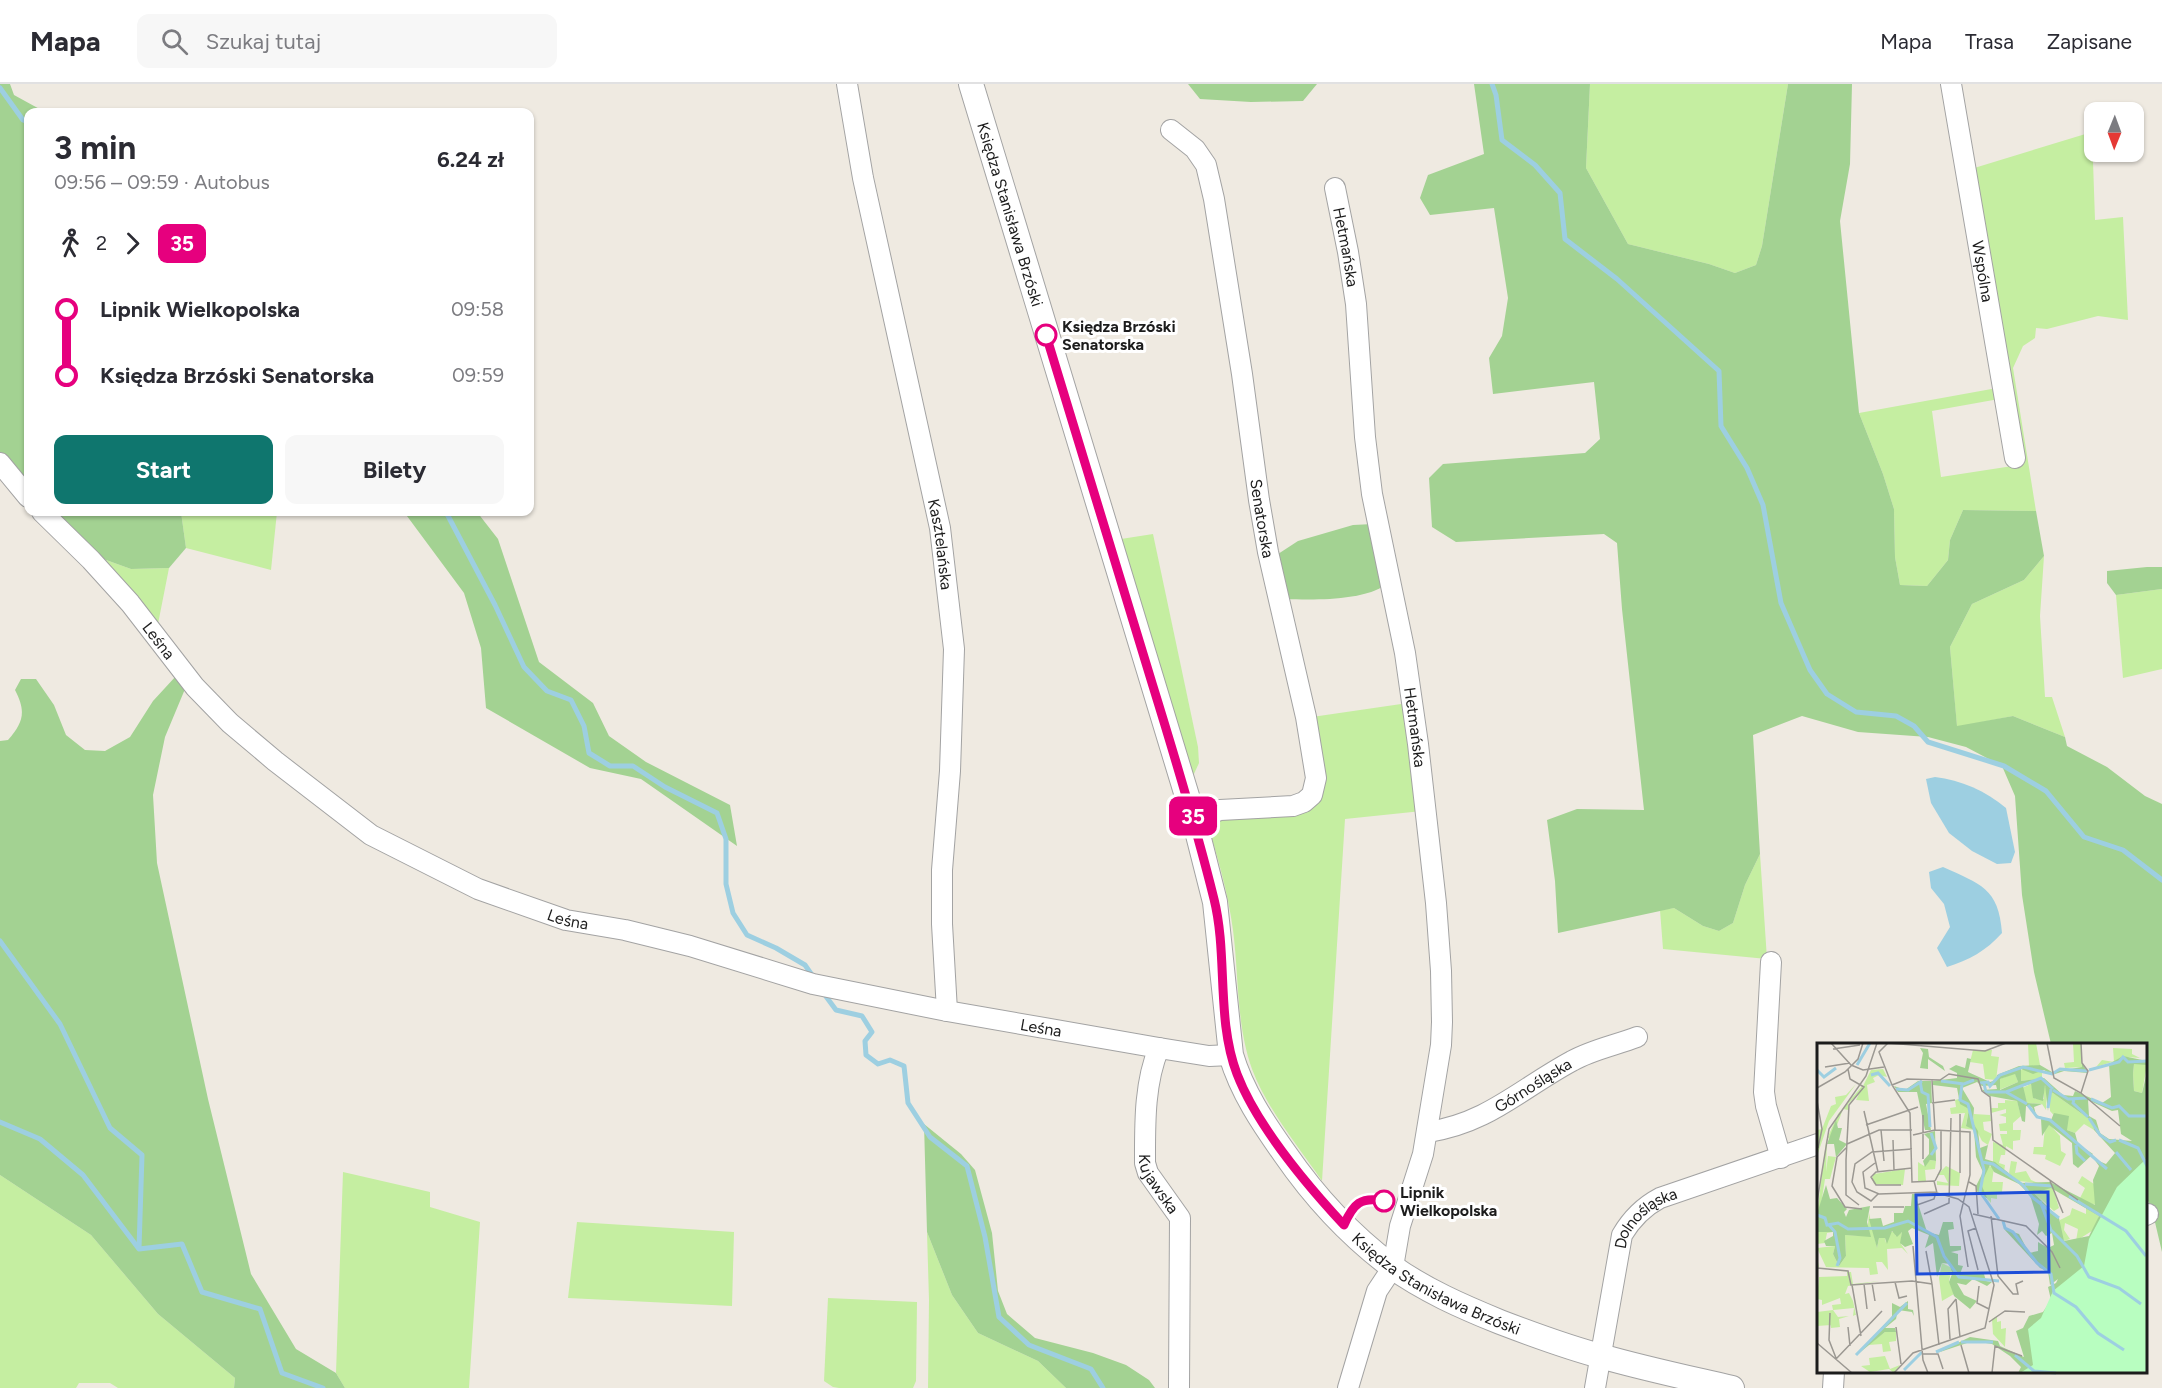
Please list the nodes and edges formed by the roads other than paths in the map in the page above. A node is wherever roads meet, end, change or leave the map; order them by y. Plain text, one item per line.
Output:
1 (847, 84) edge
2 (971, 84) edge
3 (1951, 84) edge
4 (1172, 130) dead end
5 (1335, 189) dead end
6 (2014, 458) dead end
7 (0, 463) edge
8 (24, 492) edge
9 (46, 516) edge
10 (1194, 819) junction
11 (1771, 962) dead end
12 (947, 1011) junction
13 (1637, 1037) dead end
14 (1159, 1048) junction
15 (1231, 1055) junction
16 (1428, 1132) junction
17 (1817, 1144) edge
18 (1781, 1158) junction
19 (1393, 1267) junction
20 (1602, 1357) junction
21 (1834, 1373) edge
22 (1179, 1388) edge
23 (1348, 1388) edge
24 (1595, 1388) edge
25 (1732, 1388) edge
26 (1833, 1388) edge

1 - 12 street, Kasztelańska
2 - 10 street, Księdza Stanisława Brzóski
3 - 6 street, Wspólna
4 - 10 street, Senatorska
5 - 16 street, Hetmańska
7 - 8 street
9 - 12 street, Leśna
10 - 15 street, Księdza Stanisława Brzóski
11 - 18 street
12 - 14 street, Leśna
13 - 16 street, Górnośląska
14 - 15 street, Leśna
14 - 22 street, Kujawska
15 - 19 street, Księdza Stanisława Brzóski
16 - 19 street, Hetmańska
17 - 18 street, Dolnośląska
18 - 20 street, Dolnośląska
19 - 20 street, Księdza Stanisława Brzóski
19 - 23 street
20 - 24 street, Dolnośląska
20 - 25 street, Księdza Stanisława Brzóski
21 - 26 street

